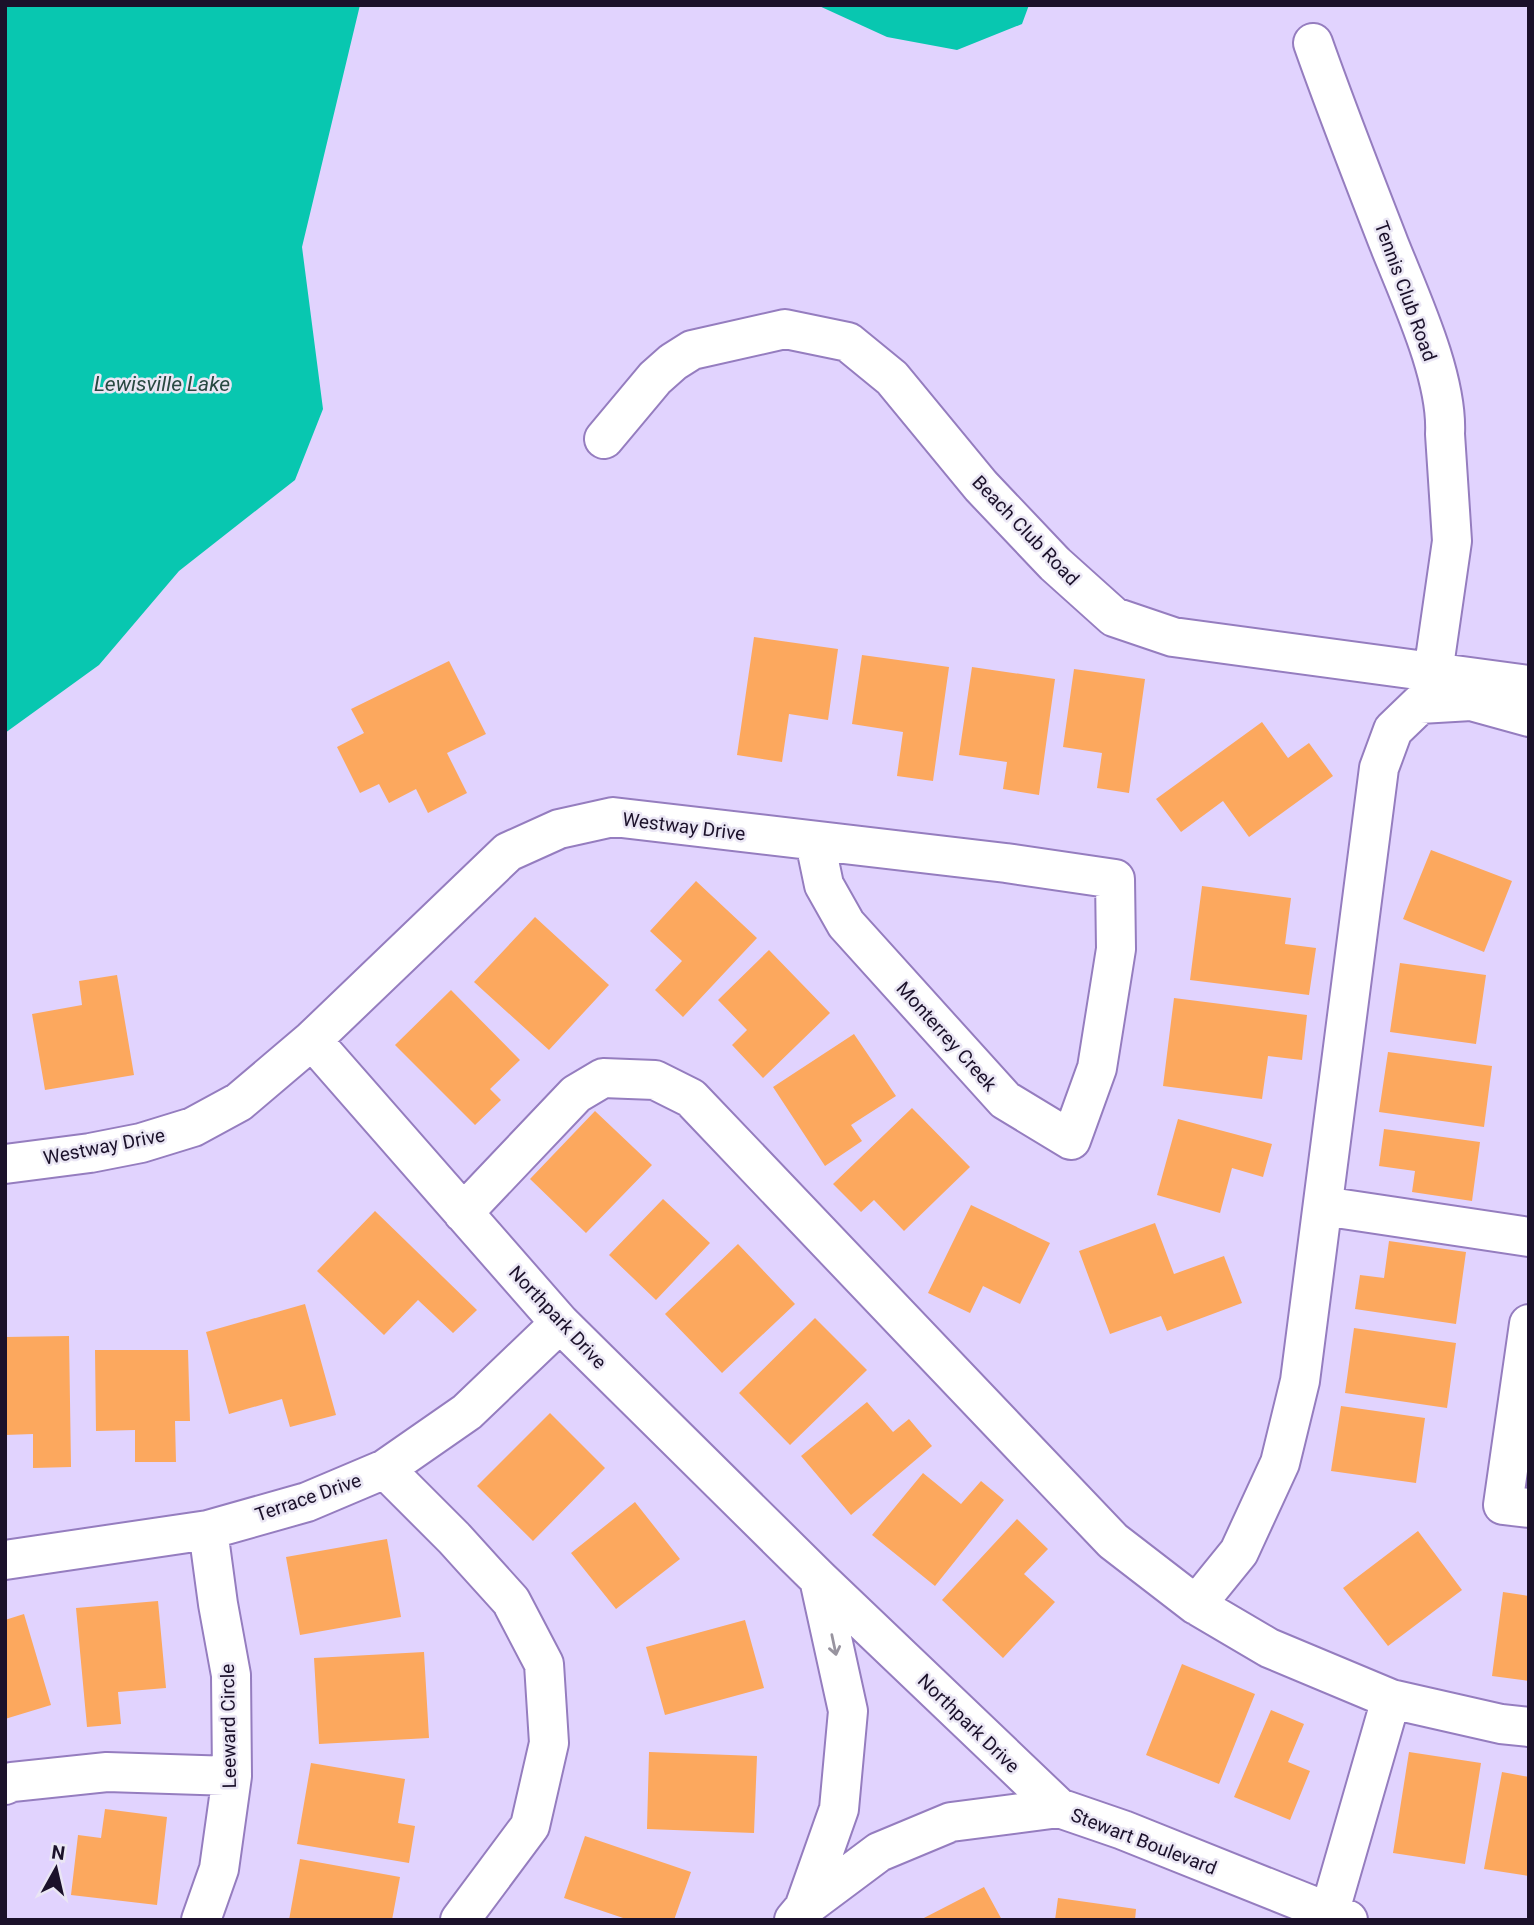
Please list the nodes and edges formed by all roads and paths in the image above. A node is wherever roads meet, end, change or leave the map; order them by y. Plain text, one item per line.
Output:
1 (1313, 43) dead end
2 (604, 439) dead end
3 (1433, 673) junction
4 (1529, 685) edge
5 (1529, 716) edge
6 (815, 842) junction
7 (312, 1040) junction
8 (1097, 1068) joint
9 (5, 1164) edge
10 (1323, 1206) junction
11 (463, 1213) junction
12 (1529, 1237) edge
13 (559, 1323) junction
14 (1529, 1324) edge
15 (385, 1469) junction
16 (1516, 1506) edge
17 (208, 1530) junction
18 (5, 1560) edge
19 (819, 1579) junction
20 (1196, 1605) junction
21 (1391, 1699) junction
22 (1529, 1727) edge
23 (232, 1776) junction
24 (5, 1785) edge
25 (1059, 1808) junction
26 (799, 1914) edge
27 (1339, 1917) edge
28 (201, 1920) edge
29 (460, 1920) edge

1 - 3 street, Tennis Club Road
2 - 3 street, Beach Club Road
3 - 4 street, Beach Club Road
5 - 10 street
6 - 7 street, Westway Drive
6 - 8 street, Monterrey Creek
6 - 8 street, Westway Drive
7 - 9 street, Westway Drive
7 - 11 street, Northpark Drive
10 - 12 street
10 - 20 street
11 - 13 street, Northpark Drive
11 - 20 street
13 - 15 street, Terrace Drive
13 - 19 street, Northpark Drive
14 - 16 street
15 - 17 street, Terrace Drive
15 - 29 street
17 - 18 street, Terrace Drive
17 - 23 street, Leeward Circle
19 - 25 street, Northpark Drive
19 -> 26 street
20 - 21 street
21 - 22 street
21 - 27 street
23 - 24 street
23 - 28 street, Leeward Circle
25 - 26 street, Stewart Boulevard
25 - 27 street, Stewart Boulevard

